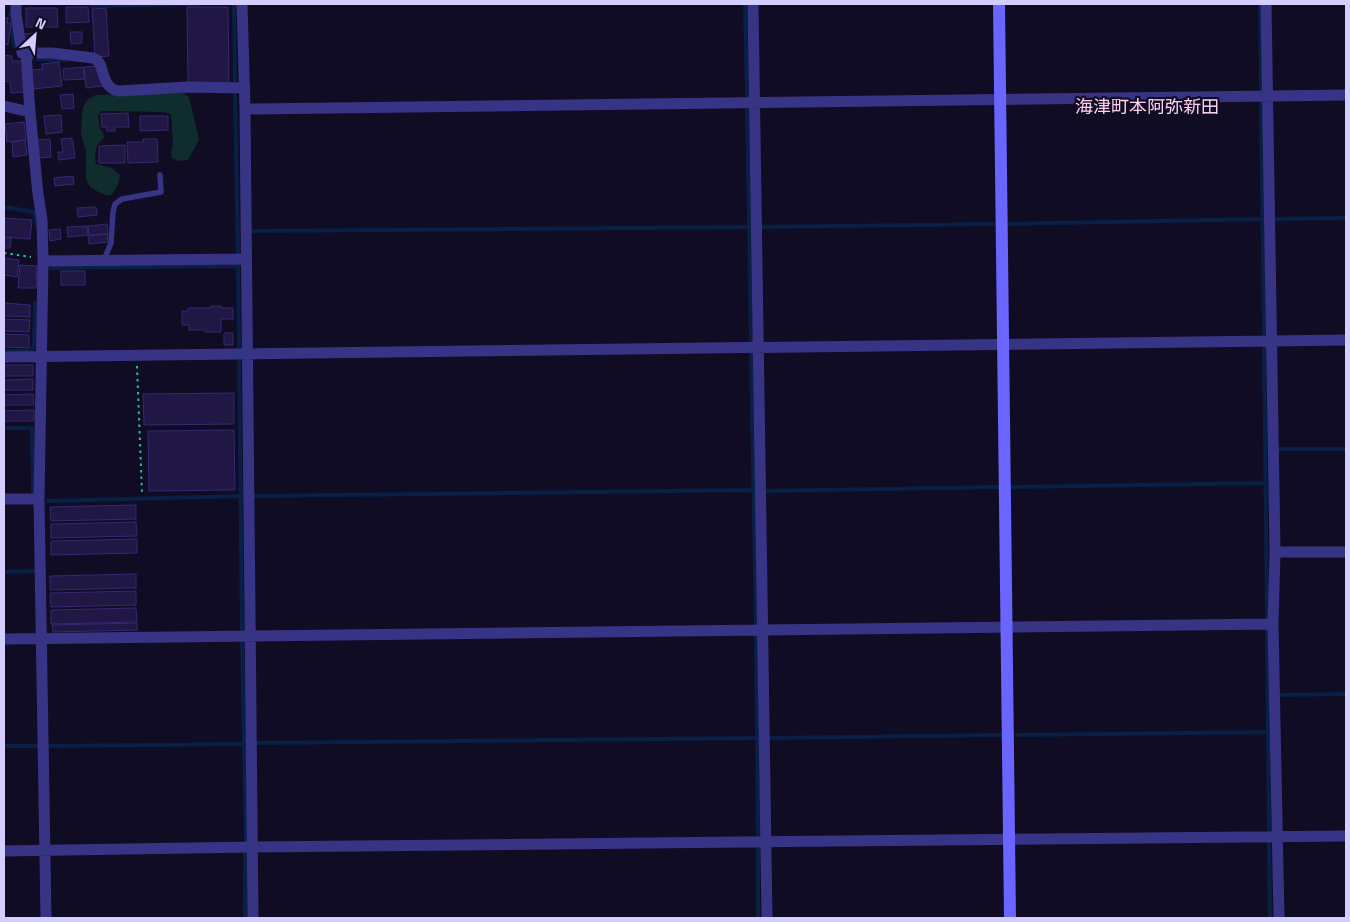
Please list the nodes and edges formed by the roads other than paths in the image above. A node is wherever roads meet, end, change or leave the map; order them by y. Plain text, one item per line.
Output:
1 (16, 4) edge
2 (242, 4) edge
3 (754, 4) edge
4 (999, 4) edge
5 (1266, 4) edge
6 (26, 53) junction
7 (245, 88) junction
8 (1268, 95) junction
9 (1346, 95) edge
10 (1001, 99) junction
11 (754, 103) junction
12 (4, 106) edge
13 (245, 109) junction
14 (30, 112) junction
15 (160, 174) dead end
16 (246, 259) junction
17 (43, 260) junction
18 (104, 260) junction
19 (1346, 340) edge
20 (1271, 341) junction
21 (1004, 344) junction
22 (759, 348) junction
23 (247, 355) junction
24 (4, 357) edge
25 (41, 357) junction
26 (4, 499) edge
27 (39, 499) junction
28 (1275, 552) junction
29 (1346, 552) edge
30 (1273, 624) junction
31 (1006, 627) junction
32 (762, 629) junction
33 (250, 636) junction
34 (42, 638) junction
35 (4, 639) edge
36 (1346, 836) edge
37 (1278, 837) junction
38 (1008, 840) junction
39 (767, 842) junction
40 (252, 847) junction
41 (45, 850) junction
42 (4, 851) edge
43 (46, 918) edge
44 (253, 918) edge
45 (767, 918) edge
46 (1010, 918) edge
47 (1278, 918) edge

1 - 6 street
2 - 7 street
3 - 11 street
4 - 10 street
5 - 8 street
6 - 7 street
6 - 14 street
7 - 13 street
8 - 9 street
8 - 10 street
8 - 20 street
10 - 11 street
10 - 21 street
11 - 13 street
11 - 22 street
12 - 14 street
13 - 16 street
14 - 17 street
15 - 18 lane
16 - 18 street
16 - 23 street
17 - 18 street
17 - 25 street
19 - 20 street
20 - 21 street
20 - 28 street
21 - 22 street
21 - 31 street
22 - 23 street
22 - 32 street
23 - 25 street
23 - 33 street
24 - 25 street
25 - 27 street
26 - 27 street
27 - 34 street
28 - 29 street
28 - 30 street
30 - 31 street
30 - 37 street
31 - 32 street
31 - 38 street
32 - 33 street
32 - 39 street
33 - 34 street
33 - 40 street
34 - 35 street
34 - 41 street
36 - 37 street
37 - 38 street
37 - 47 street
38 - 39 street
38 - 46 street
39 - 40 street
39 - 45 street
40 - 41 street
40 - 44 street
41 - 42 street
41 - 43 street

